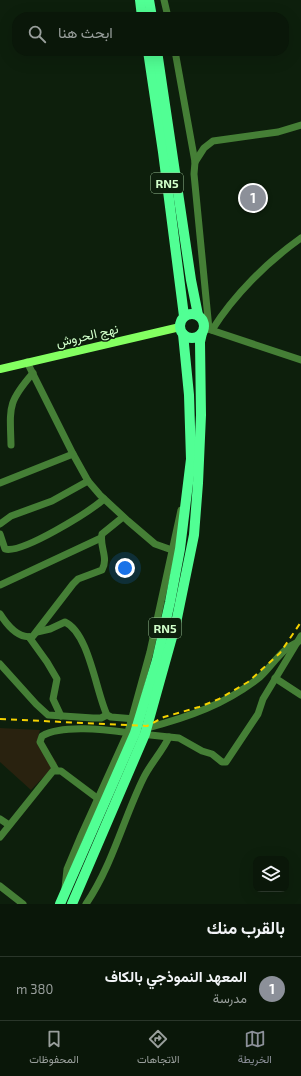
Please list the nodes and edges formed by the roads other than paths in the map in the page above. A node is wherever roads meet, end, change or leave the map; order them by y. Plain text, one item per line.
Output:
1 (140, 0) edge
2 (149, 0) edge
3 (164, 0) edge
4 (141, 12) edge
5 (151, 12) edge
6 (167, 12) edge
7 (149, 56) edge
8 (158, 56) edge
9 (176, 56) edge
10 (301, 125) edge
11 (195, 162) junction
12 (301, 238) edge
13 (198, 315) junction
14 (184, 316) junction
15 (181, 330) junction
16 (207, 331) junction
17 (301, 360) edge
18 (27, 362) junction
19 (0, 369) edge
20 (33, 373) junction
21 (11, 445) dead end
22 (73, 454) junction
23 (88, 481) junction
24 (190, 482) junction
25 (0, 483) edge
26 (104, 499) junction
27 (122, 517) junction
28 (0, 524) edge
29 (0, 534) edge
30 (101, 538) junction
31 (172, 550) junction
32 (0, 586) edge
33 (0, 614) edge
34 (37, 632) junction
35 (29, 637) junction
36 (299, 639) edge
37 (0, 664) edge
38 (275, 678) junction
39 (301, 695) edge
40 (107, 715) junction
41 (61, 716) junction
42 (139, 726) junction
43 (168, 737) junction
44 (56, 770) junction
45 (97, 798) junction
46 (0, 819) edge
47 (9, 825) junction
48 (0, 837) edge
49 (0, 886) edge
50 (66, 893) junction
51 (23, 904) edge
52 (60, 904) edge
53 (72, 904) edge
54 (86, 904) edge

1 - 4 main road
2 - 5 main road
3 - 6 street
7 - 14 main road, RN5
8 - 13 main road, RN5
9 - 11 street
10 - 11 street
11 - 16 street
12 - 16 street
13 - 14 main road
13 - 16 main road, RN5
14 - 15 main road, RN5
15 - 16 main road
15 - 18 street, نهج الحروش
15 - 24 main road, RN5
16 - 17 street
16 - 42 main road, RN5
18 - 19 street, نهج الحروش
18 - 20 street
20 - 21 street
20 - 22 street
22 - 23 street
22 - 25 street
23 - 26 street
23 - 28 street
24 - 31 street
24 - 42 main road, RN5
26 - 27 street
26 - 29 street
27 - 30 street
27 - 31 street
30 - 32 street
30 - 34 street
31 - 42 street
33 - 35 street
34 - 35 street
34 - 40 street
35 - 41 street
36 - 38 street
36 - 42 street
37 - 41 street
38 - 39 street
38 - 43 street
40 - 41 street
40 - 42 street
42 - 43 street
42 - 44 street
42 - 45 street
42 - 50 main road, RN5
42 - 53 main road, RN5
43 - 54 street
44 - 45 street
44 - 47 street
45 - 50 street
46 - 47 street
47 - 48 street
49 - 51 street
50 - 52 main road, RN5

